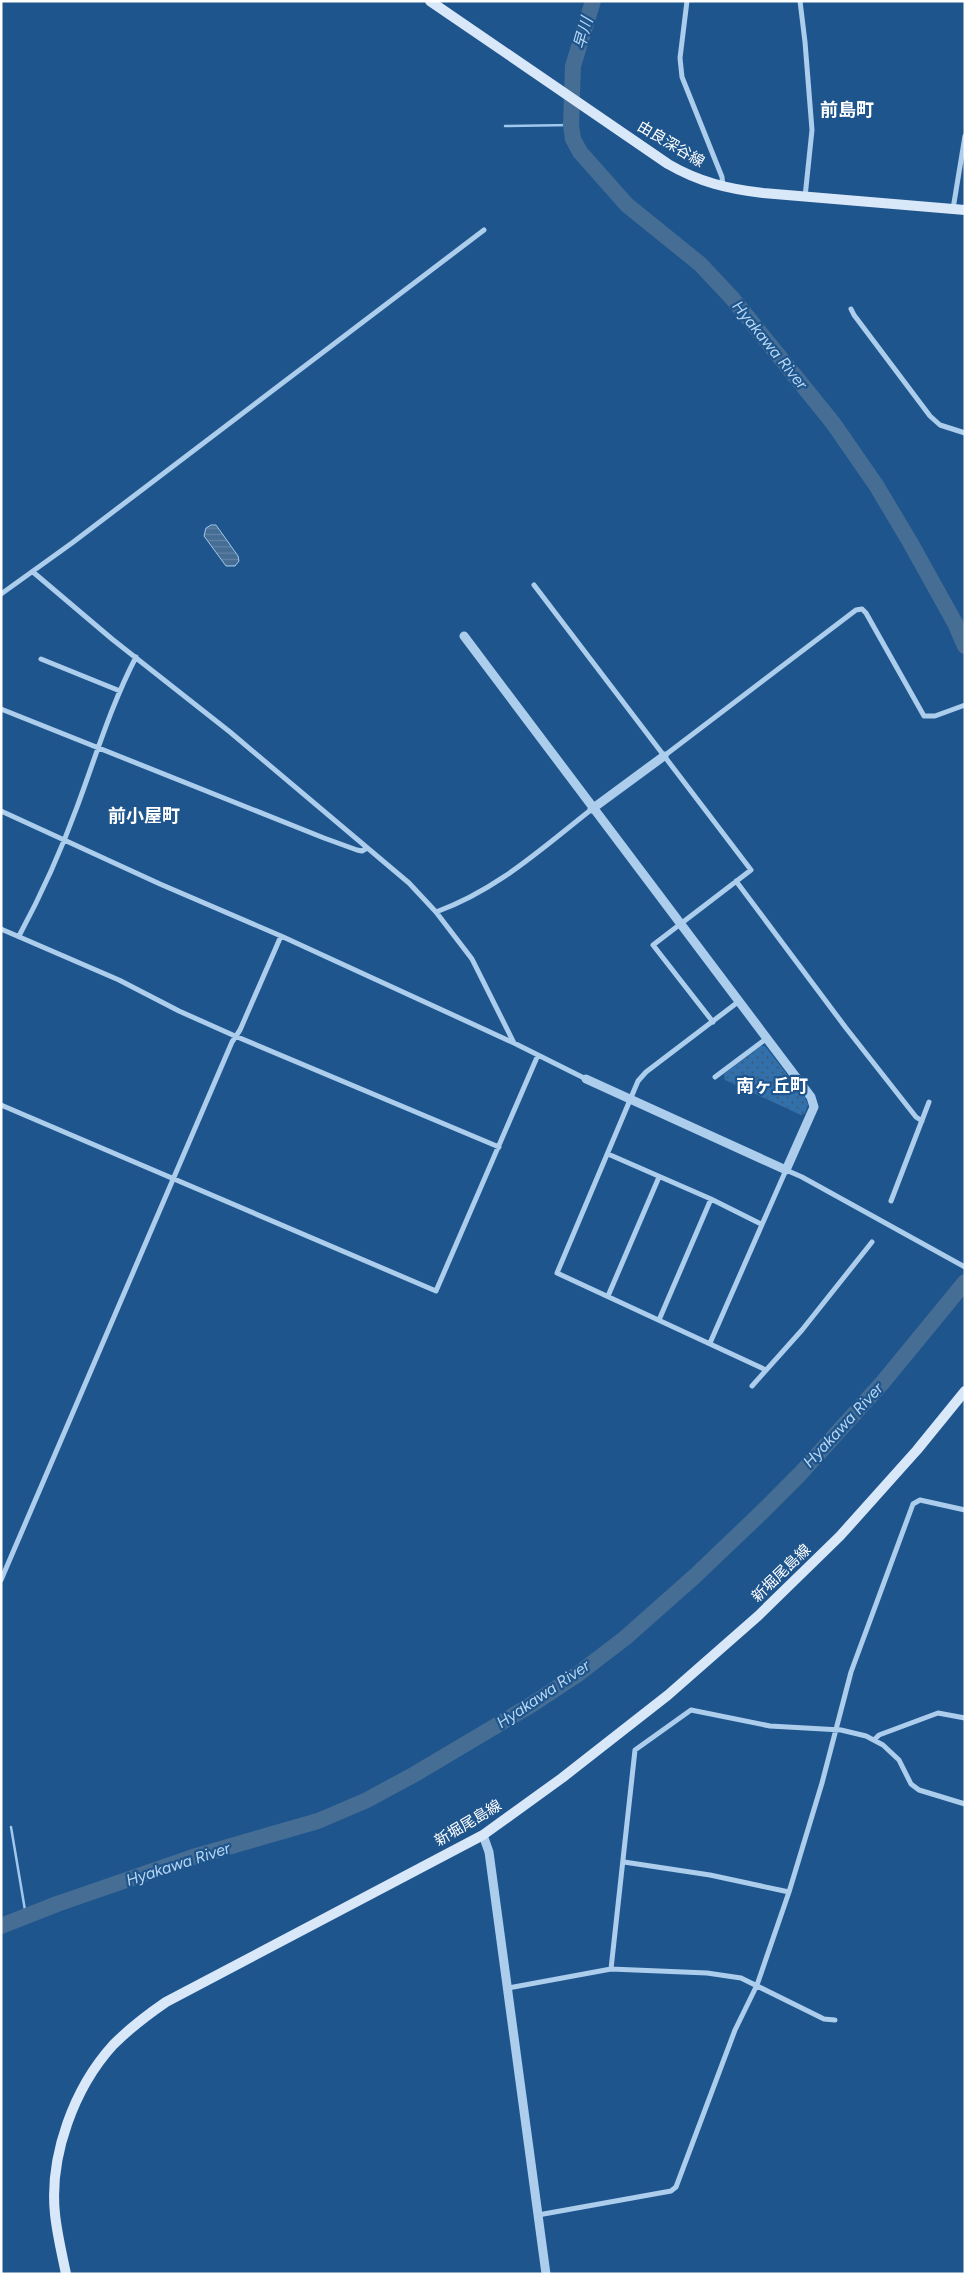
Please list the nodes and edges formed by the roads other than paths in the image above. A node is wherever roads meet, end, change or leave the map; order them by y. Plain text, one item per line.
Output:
1 (430, 1) edge
2 (686, 1) edge
3 (800, 1) edge
4 (965, 136) edge
5 (962, 173) edge
6 (723, 187) junction
7 (806, 196) junction
8 (953, 209) junction
9 (965, 210) edge
10 (484, 230) dead end
11 (851, 309) dead end
12 (965, 433) edge
13 (33, 572) junction
14 (534, 585) dead end
15 (1, 594) edge
16 (464, 636) dead end
17 (136, 657) junction
18 (41, 658) dead end
19 (120, 691) junction
20 (965, 705) edge
21 (1, 708) edge
22 (98, 746) junction
23 (664, 756) junction
24 (592, 809) junction
25 (1, 811) edge
26 (64, 839) junction
27 (367, 848) junction
28 (736, 881) junction
29 (436, 912) junction
30 (680, 924) junction
31 (1, 929) edge
32 (18, 936) junction
33 (281, 936) junction
34 (738, 1002) junction
35 (713, 1022) junction
36 (236, 1036) junction
37 (766, 1039) junction
38 (514, 1043) junction
39 (538, 1055) junction
40 (715, 1077) dead end
41 (586, 1079) joint
42 (631, 1099) junction
43 (929, 1102) dead end
44 (1, 1105) edge
45 (922, 1122) junction
46 (499, 1147) junction
47 (608, 1154) junction
48 (786, 1170) junction
49 (659, 1176) junction
50 (174, 1180) junction
51 (711, 1199) junction
52 (891, 1201) dead end
53 (761, 1224) junction
54 (872, 1242) dead end
55 (965, 1266) edge
56 (608, 1296) junction
57 (659, 1320) junction
58 (710, 1344) junction
59 (766, 1370) junction
60 (752, 1386) dead end
61 (965, 1391) edge
62 (965, 1510) edge
63 (1, 1580) edge
64 (965, 1718) edge
65 (836, 1730) junction
66 (876, 1739) junction
67 (965, 1804) edge
68 (482, 1836) junction
69 (624, 1862) junction
70 (789, 1892) junction
71 (612, 1969) junction
72 (758, 1985) junction
73 (508, 1988) junction
74 (835, 2020) dead end
75 (538, 2215) junction
76 (66, 2274) edge
77 (546, 2274) edge

1 - 6 main road, 由良深谷線
2 - 6 street
3 - 7 street
4 - 5 street
5 - 8 street
6 - 7 main road, 由良深谷線
7 - 8 main road, 由良深谷線
8 - 9 main road, 由良深谷線
10 - 13 street
11 - 12 street
13 - 15 street
13 - 17 street
14 - 23 street
16 - 24 street
17 - 19 street
17 - 27 street
18 - 19 street
19 - 22 street
20 - 23 street
21 - 22 street
22 - 26 street
22 - 27 street
23 - 24 street
23 - 28 street
24 - 29 street
24 - 30 street
25 - 26 street
26 - 32 street
26 - 33 street
27 - 29 street
28 - 30 street
28 - 45 street
29 - 38 street
30 - 34 street
30 - 35 street
31 - 32 street
32 - 36 street
33 - 36 street
33 - 38 street
34 - 35 street
34 - 37 street
35 - 42 street
36 - 46 street
36 - 50 street
37 - 40 street
37 - 48 street
38 - 39 street
39 - 41 street
39 - 46 street
41 - 42 street
42 - 47 street
42 - 48 street
43 - 45 street
44 - 50 street
45 - 52 street
46 - 50 street
47 - 49 street
47 - 56 street
48 - 53 street
48 - 55 street
49 - 51 street
49 - 56 street
50 - 63 street
51 - 53 street
51 - 57 street
53 - 58 street
54 - 59 street
56 - 57 street
57 - 58 street
58 - 59 street
59 - 60 street
61 - 68 main road, 新堀尾島線
62 - 65 street
64 - 66 street
65 - 66 street
65 - 69 street
65 - 70 street
66 - 67 street
68 - 73 street
68 - 76 main road, 新堀尾島線
69 - 70 street
69 - 71 street
70 - 72 street
71 - 72 street
71 - 73 street
72 - 74 street
72 - 75 street
73 - 75 street
75 - 77 street

